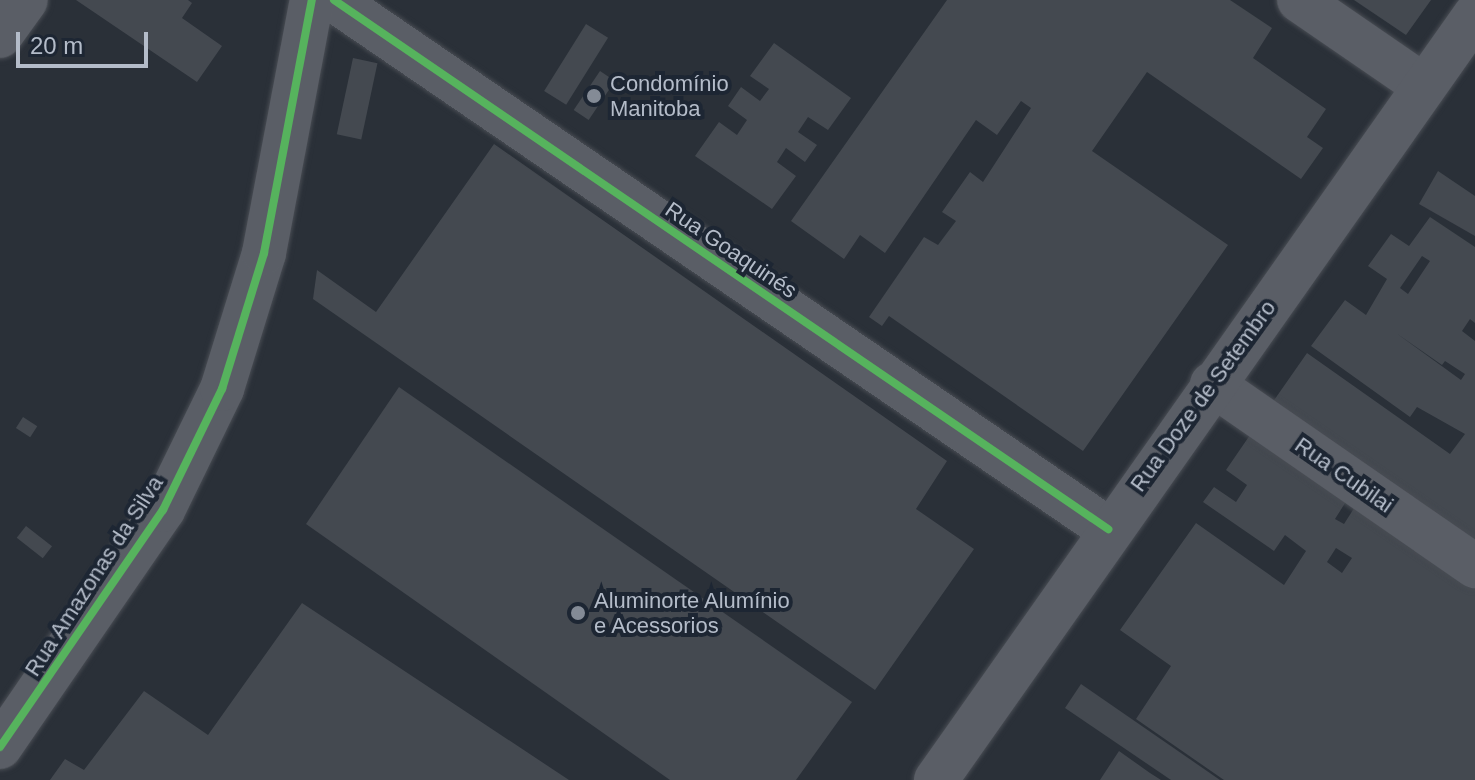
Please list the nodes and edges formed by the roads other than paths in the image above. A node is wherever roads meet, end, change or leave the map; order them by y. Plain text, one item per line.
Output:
1 (26, 0) edge
2 (312, 0) edge
3 (334, 0) edge
4 (1299, 0) edge
5 (1475, 15) edge
6 (0, 36) edge
7 (1424, 86) junction
8 (1212, 384) junction
9 (1108, 529) junction
10 (1475, 566) edge
11 (0, 747) edge
12 (936, 780) edge

1 - 6 street
2 - 11 street, Rua Amazonas da Silva
3 - 9 street, Rua Goaquinés
4 - 7 street
5 - 7 street, Rua Doze de Setembro
7 - 8 street, Rua Doze de Setembro
8 - 9 street, Rua Doze de Setembro
8 - 10 street, Rua Cubilai
9 - 12 street, Rua Doze de Setembro

